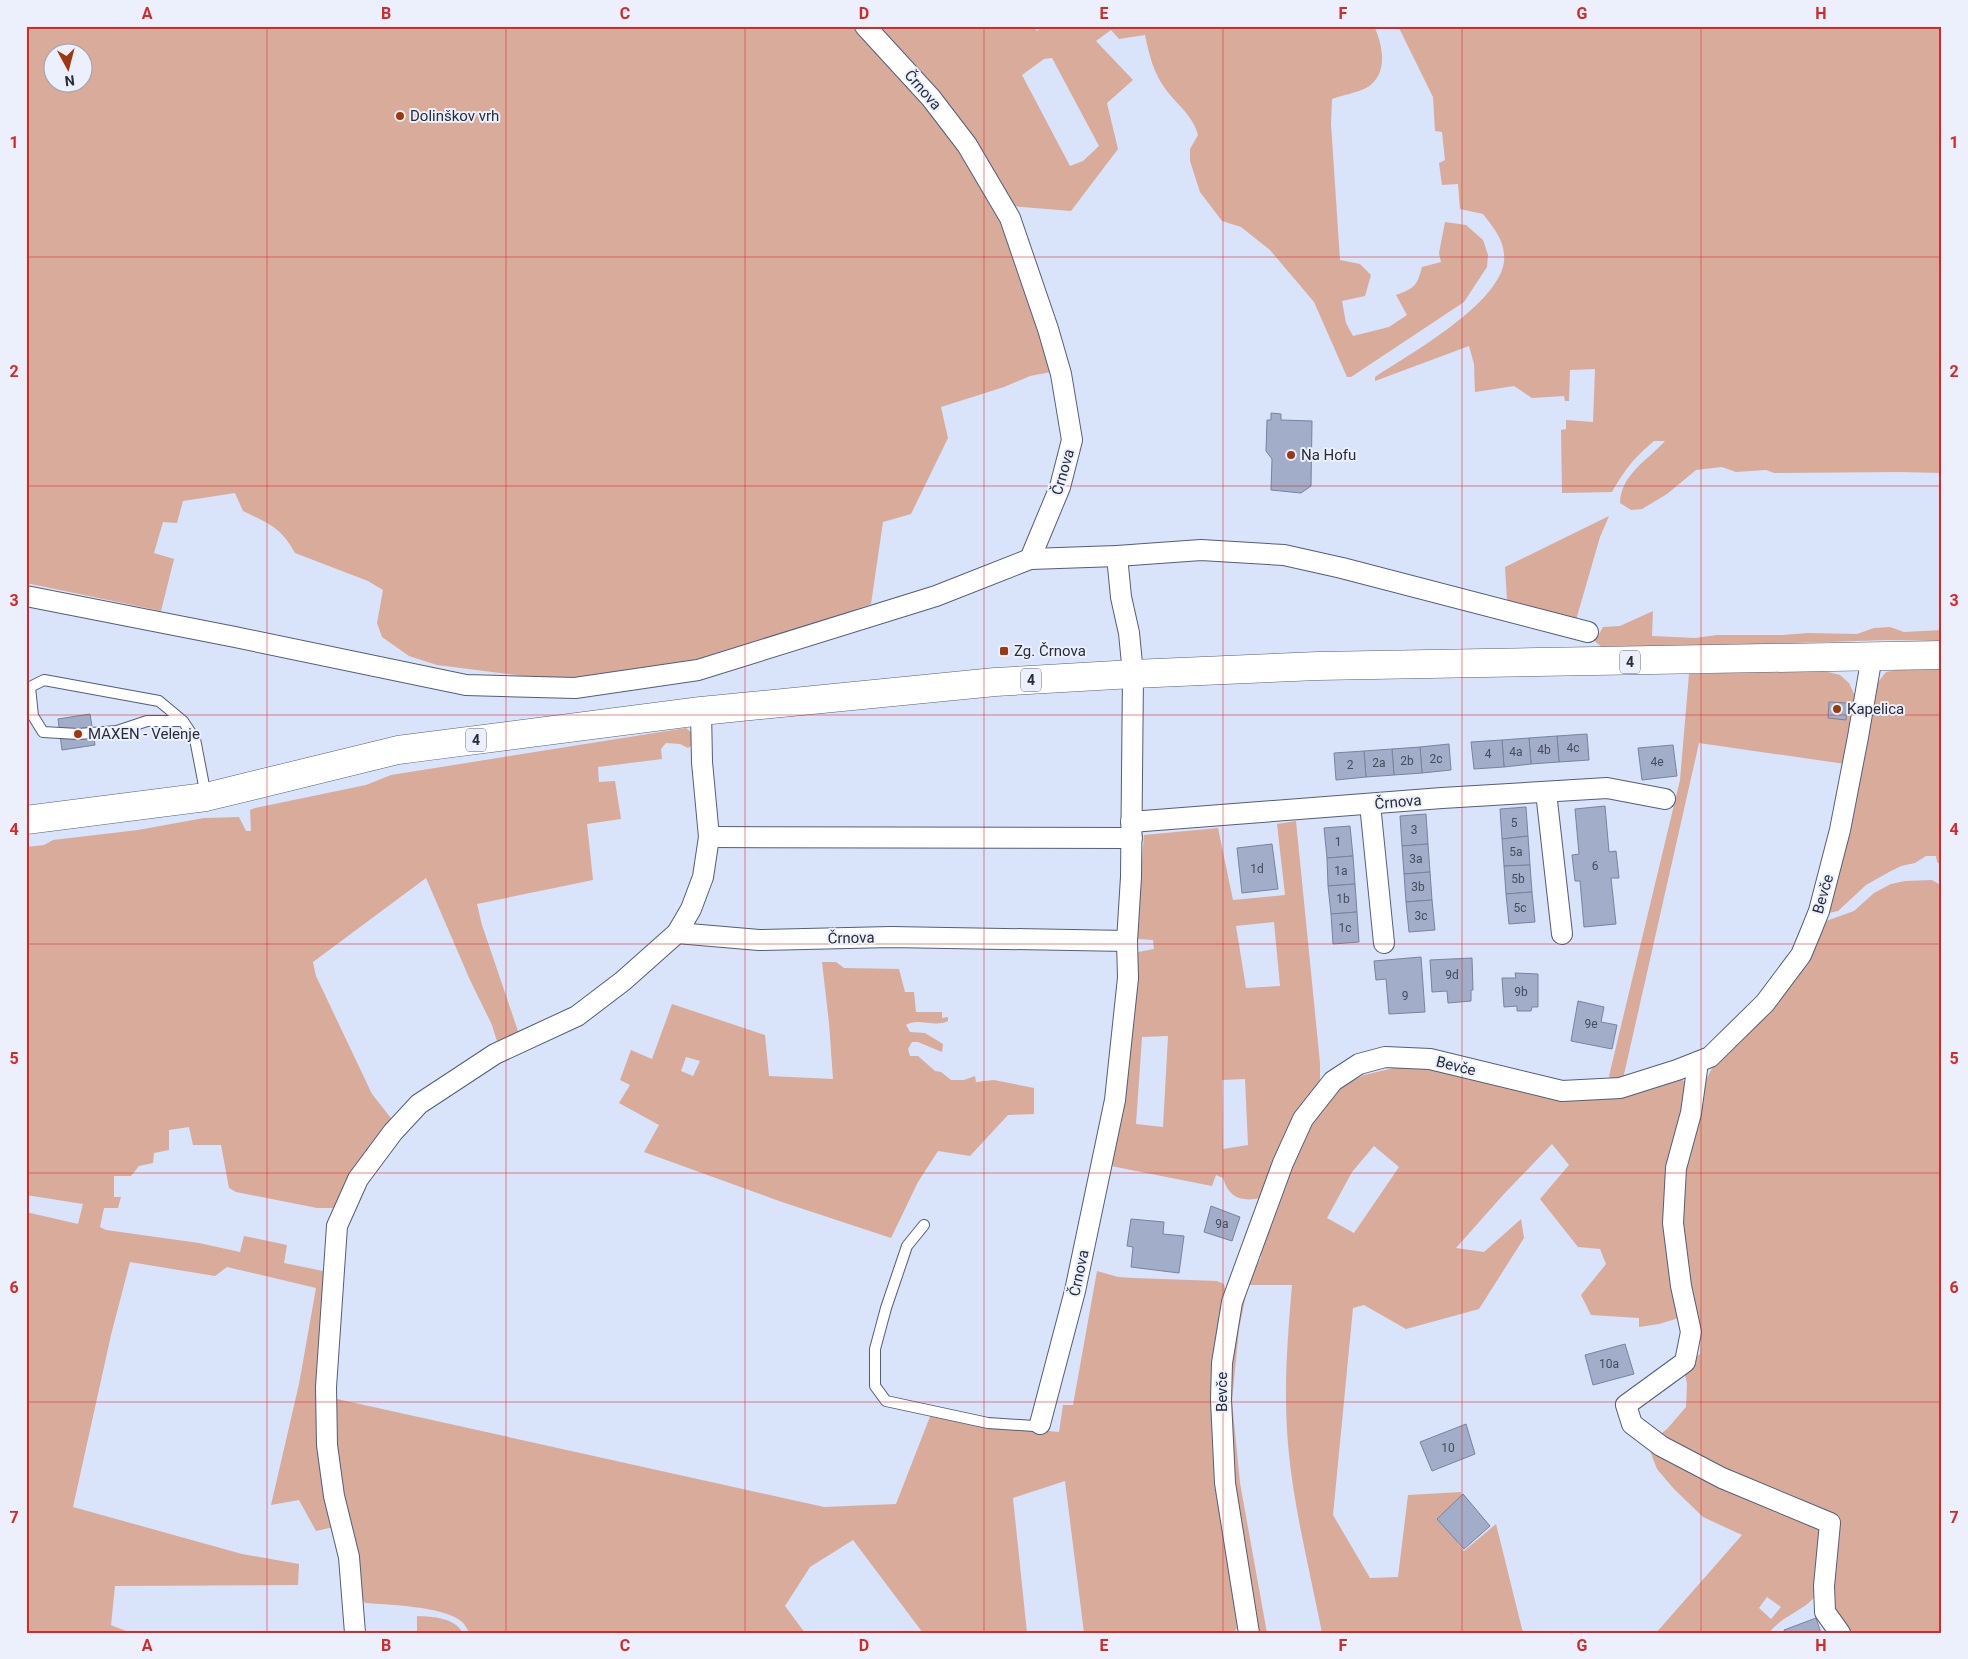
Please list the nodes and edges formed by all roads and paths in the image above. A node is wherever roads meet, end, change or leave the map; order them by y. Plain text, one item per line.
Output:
1 (865, 26) edge
2 (1117, 556) junction
3 (1030, 559) junction
4 (26, 596) edge
5 (1588, 632) dead end
6 (1942, 655) edge
7 (1872, 656) junction
8 (1133, 674) junction
9 (701, 711) junction
10 (183, 721) junction
11 (1546, 792) junction
12 (206, 797) junction
13 (1665, 799) dead end
14 (1370, 804) junction
15 (26, 820) edge
16 (1131, 830) junction
17 (710, 837) junction
18 (677, 933) junction
19 (1562, 934) dead end
20 (1127, 941) junction
21 (1384, 943) dead end
22 (1698, 1062) junction
23 (924, 1225) dead end
24 (1040, 1424) joint
25 (355, 1633) edge
26 (1249, 1633) edge
27 (1840, 1633) edge

1 - 3 street, Črnova
2 - 3 street
2 - 5 street
2 - 8 street, Črnova
3 - 4 street
6 - 7 main road, 4
7 - 8 main road, 4
7 - 22 street, Bevče
8 - 9 main road, 4
8 - 16 street, Črnova
9 - 12 main road, 4
9 - 17 street
10 - 10 lane
10 - 12 lane
11 - 13 street, Črnova
11 - 14 street, Črnova
11 - 19 street
12 - 15 main road, 4
14 - 16 street, Črnova
14 - 21 street
16 - 17 street, Črnova
16 - 20 street, Črnova
17 - 18 street
18 - 20 street, Črnova
18 - 25 street
20 - 24 street, Črnova
22 - 26 street, Bevče
22 - 27 street
23 - 24 lane

